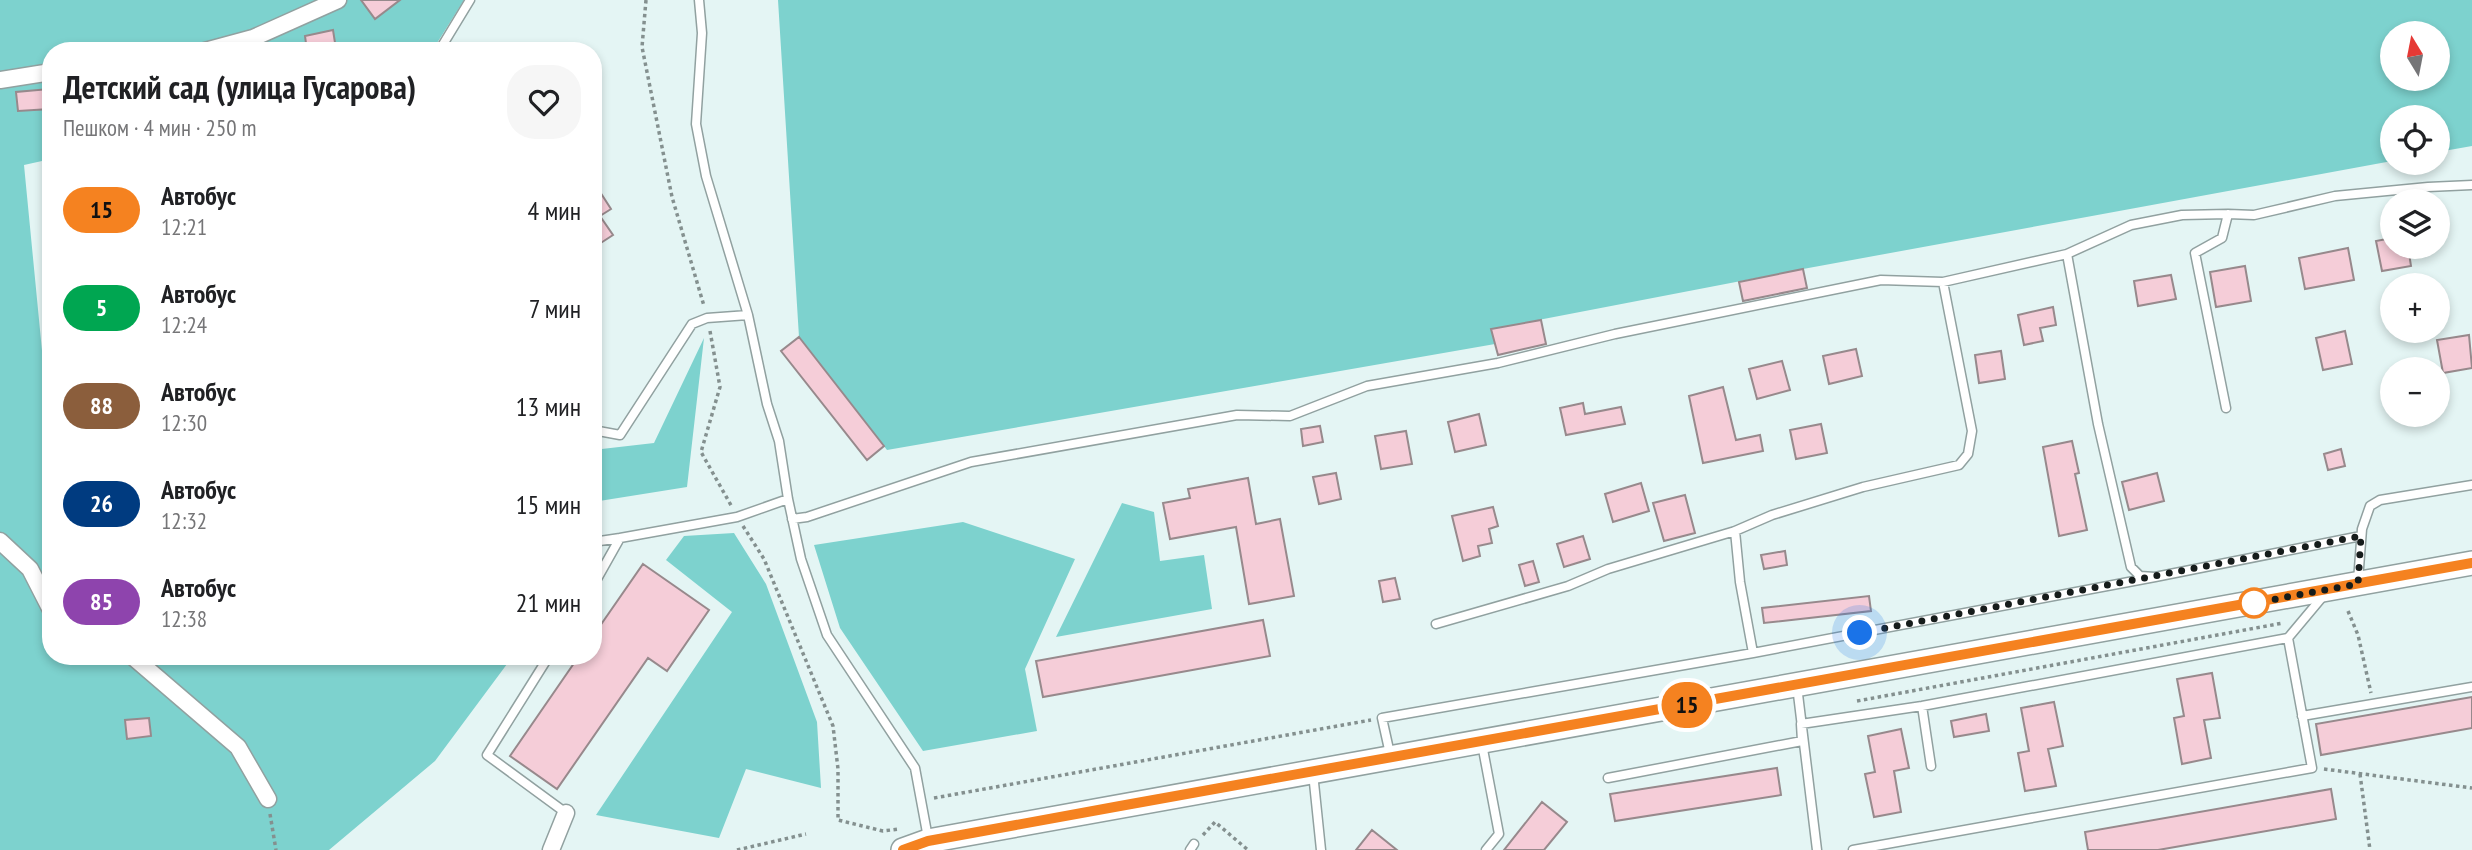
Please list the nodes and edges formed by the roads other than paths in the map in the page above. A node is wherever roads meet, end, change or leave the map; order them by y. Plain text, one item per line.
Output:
1 (338, 0) edge
2 (470, 0) edge
3 (699, 0) edge
4 (238, 42) edge
5 (444, 42) edge
6 (42, 73) edge
7 (0, 80) edge
8 (2472, 185) edge
9 (2228, 214) junction
10 (2067, 254) junction
11 (1943, 282) junction
12 (748, 315) junction
13 (2226, 408) dead end
14 (602, 432) edge
15 (2472, 485) edge
16 (788, 499) junction
17 (792, 519) junction
18 (1735, 531) junction
19 (2361, 536) junction
20 (620, 538) junction
21 (0, 541) edge
22 (602, 541) edge
23 (2472, 563) edge
24 (602, 570) edge
25 (2155, 577) junction
26 (2358, 584) junction
27 (2328, 589) junction
28 (42, 592) edge
29 (1436, 624) dead end
30 (2288, 638) junction
31 (1753, 653) junction
32 (142, 665) edge
33 (543, 665) edge
34 (1796, 685) junction
35 (2472, 687) edge
36 (1922, 706) junction
37 (2302, 716) junction
38 (1801, 724) junction
39 (1802, 741) junction
40 (1482, 742) junction
41 (1391, 757) junction
42 (1931, 766) dead end
43 (1313, 771) junction
44 (1608, 778) dead end
45 (268, 799) road end
46 (566, 813) joint
47 (927, 833) junction
48 (551, 850) edge
49 (903, 850) edge
50 (1321, 850) edge
51 (1486, 850) edge
52 (1817, 850) edge
53 (1853, 850) edge

1 - 4 street
2 - 5 lane
3 - 12 lane
6 - 7 street
8 - 9 lane
9 - 10 lane
9 - 13 lane
10 - 11 lane
10 - 25 lane
11 - 17 lane
11 - 18 lane
12 - 14 lane
12 - 16 lane
15 - 19 lane
16 - 17 lane
16 - 20 lane
17 - 47 lane
18 - 29 lane
18 - 31 lane
19 - 25 lane
19 - 26 lane
20 - 22 lane
20 - 24 lane
21 - 28 street
23 - 26 street
25 - 31 lane
26 - 27 street
27 - 30 lane
27 - 34 street
30 - 36 lane
30 - 37 lane
31 - 41 lane
32 - 45 street
33 - 46 lane
34 - 38 lane
34 - 40 street
35 - 37 lane
36 - 38 lane
36 - 42 lane
37 - 53 lane
38 - 39 lane
39 - 44 lane
39 - 52 lane
40 - 41 street
40 - 51 lane
41 - 43 street
43 - 47 street
43 - 50 lane
46 - 48 street
47 - 49 street

